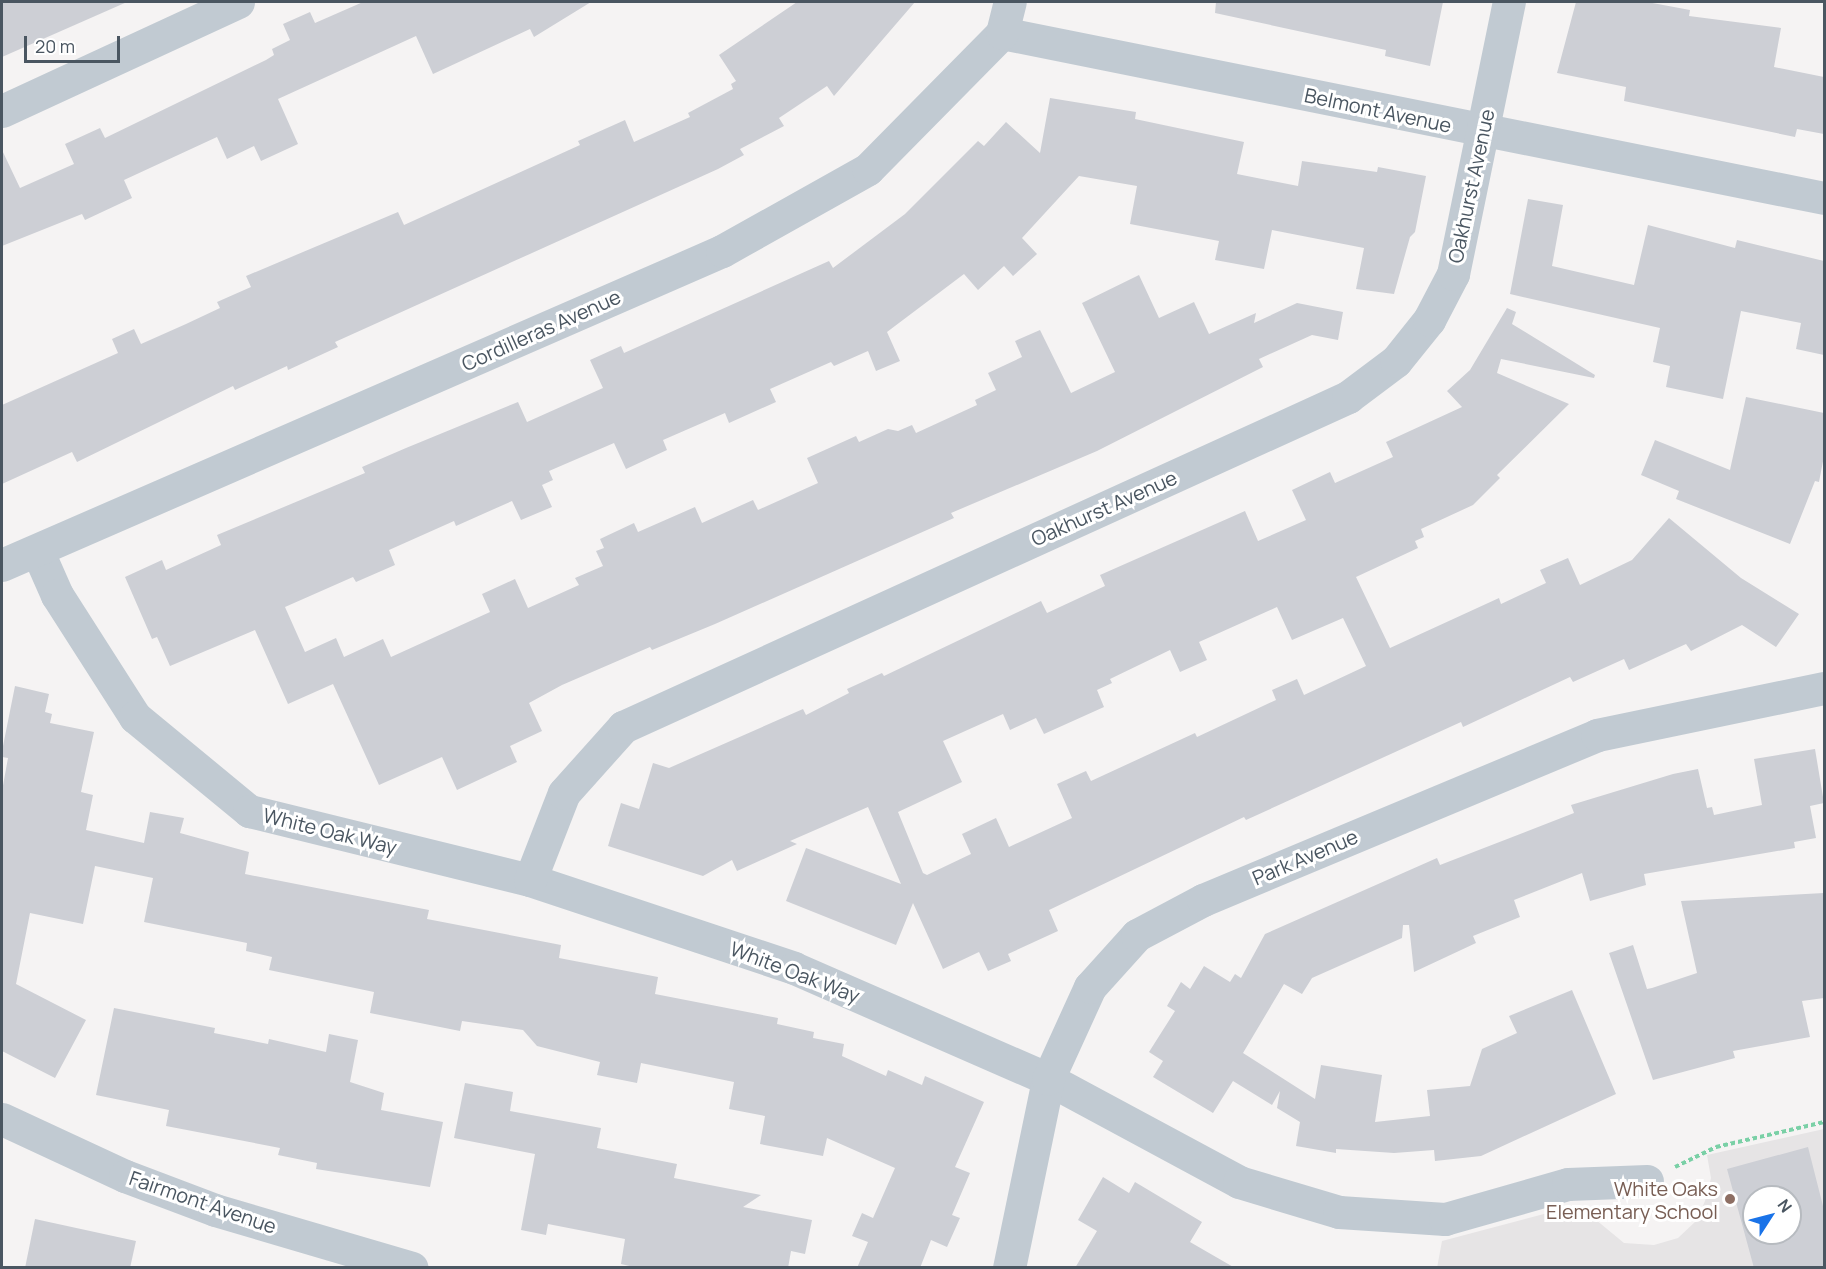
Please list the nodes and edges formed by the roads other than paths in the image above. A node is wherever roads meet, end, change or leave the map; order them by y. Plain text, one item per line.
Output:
1 (238, 2) edge
2 (1010, 2) edge
3 (1509, 2) edge
4 (1002, 33) junction
5 (2, 111) edge
6 (1483, 132) junction
7 (1824, 198) edge
8 (38, 552) junction
9 (2, 565) edge
10 (1824, 688) edge
11 (530, 880) junction
12 (1048, 1078) junction
13 (2, 1119) edge
14 (1647, 1181) road end
15 (412, 1268) edge
16 (1009, 1268) edge

1 - 5 street
2 - 4 street
3 - 6 street, Oakhurst Avenue
4 - 6 street, Belmont Avenue
4 - 8 street, Cordilleras Avenue
6 - 7 street, Belmont Avenue
6 - 11 street, Oakhurst Avenue
8 - 9 street, Cordilleras Avenue
8 - 11 street, White Oak Way
10 - 12 street, Park Avenue
11 - 12 street, White Oak Way
12 - 14 street, White Oak Way
12 - 16 street, Park Avenue
13 - 15 street, Fairmont Avenue

